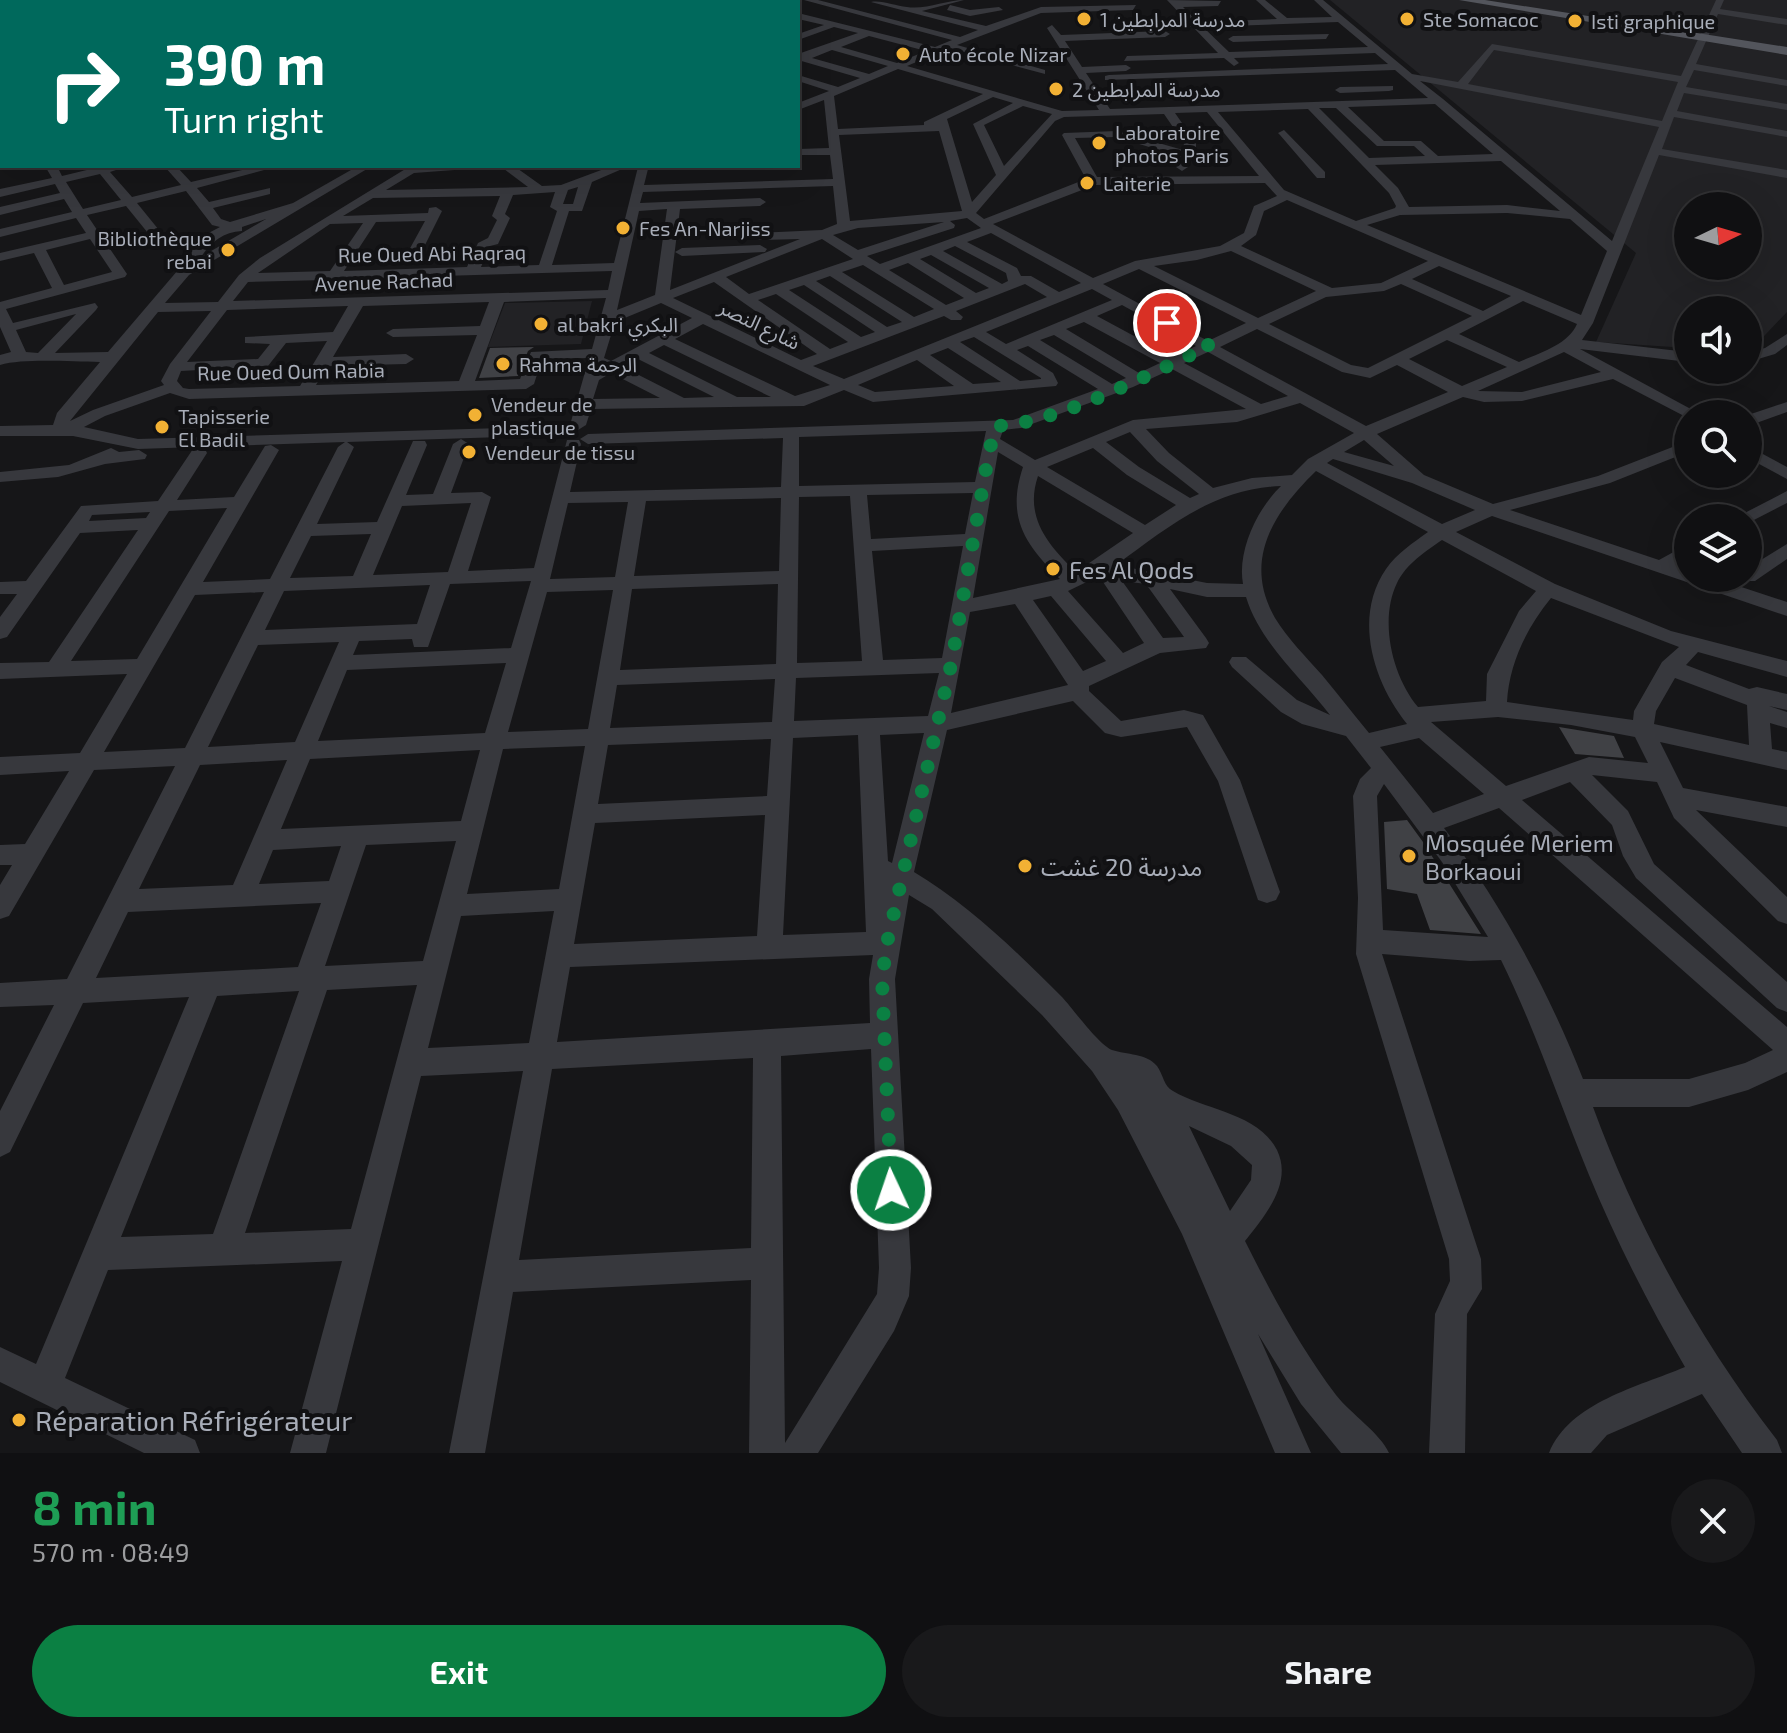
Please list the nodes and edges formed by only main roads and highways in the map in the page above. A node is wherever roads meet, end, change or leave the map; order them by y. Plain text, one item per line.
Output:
1 (1464, 0) edge
2 (1787, 51) edge

1 - 2 main road

